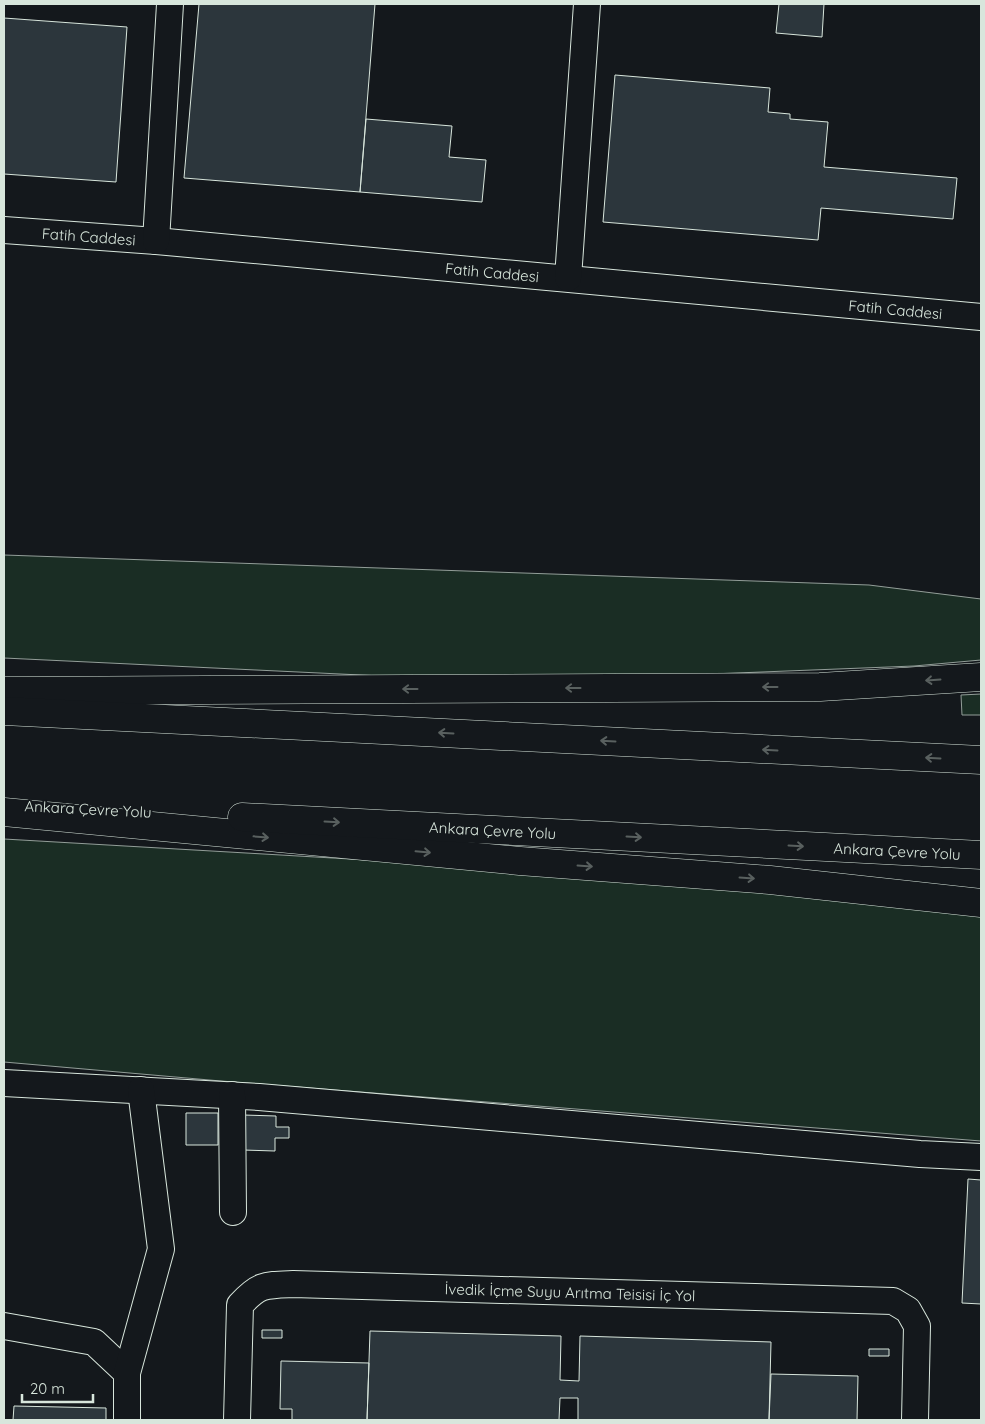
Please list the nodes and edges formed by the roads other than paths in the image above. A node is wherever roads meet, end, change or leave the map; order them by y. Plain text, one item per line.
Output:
1 (170, 4) edge
2 (587, 4) edge
3 (4, 230) edge
4 (156, 241) junction
5 (568, 278) junction
6 (981, 317) edge
7 (981, 677) edge
8 (4, 691) edge
9 (4, 711) edge
10 (981, 760) edge
11 (4, 805) edge
12 (4, 812) edge
13 (981, 855) edge
14 (981, 903) edge
15 (4, 1083) edge
16 (141, 1090) junction
17 (232, 1095) junction
18 (981, 1157) edge
19 (233, 1212) dead end
20 (4, 1326) edge
21 (127, 1373) junction
22 (126, 1420) edge
23 (237, 1420) edge
24 (915, 1420) edge

1 - 4 street
2 - 5 street
3 - 4 street, Fatih Caddesi
4 - 5 street, Fatih Caddesi
5 - 6 street, Fatih Caddesi
7 -> 8 highway
10 -> 9 highway
11 -> 13 highway, Ankara Çevre Yolu
12 -> 14 highway
15 - 16 street
16 - 17 street
16 - 21 street
17 - 18 street
17 - 19 street
20 - 21 street
21 - 22 street
23 - 24 street, İvedik İçme Suyu Arıtma Teisisi İç Yol

